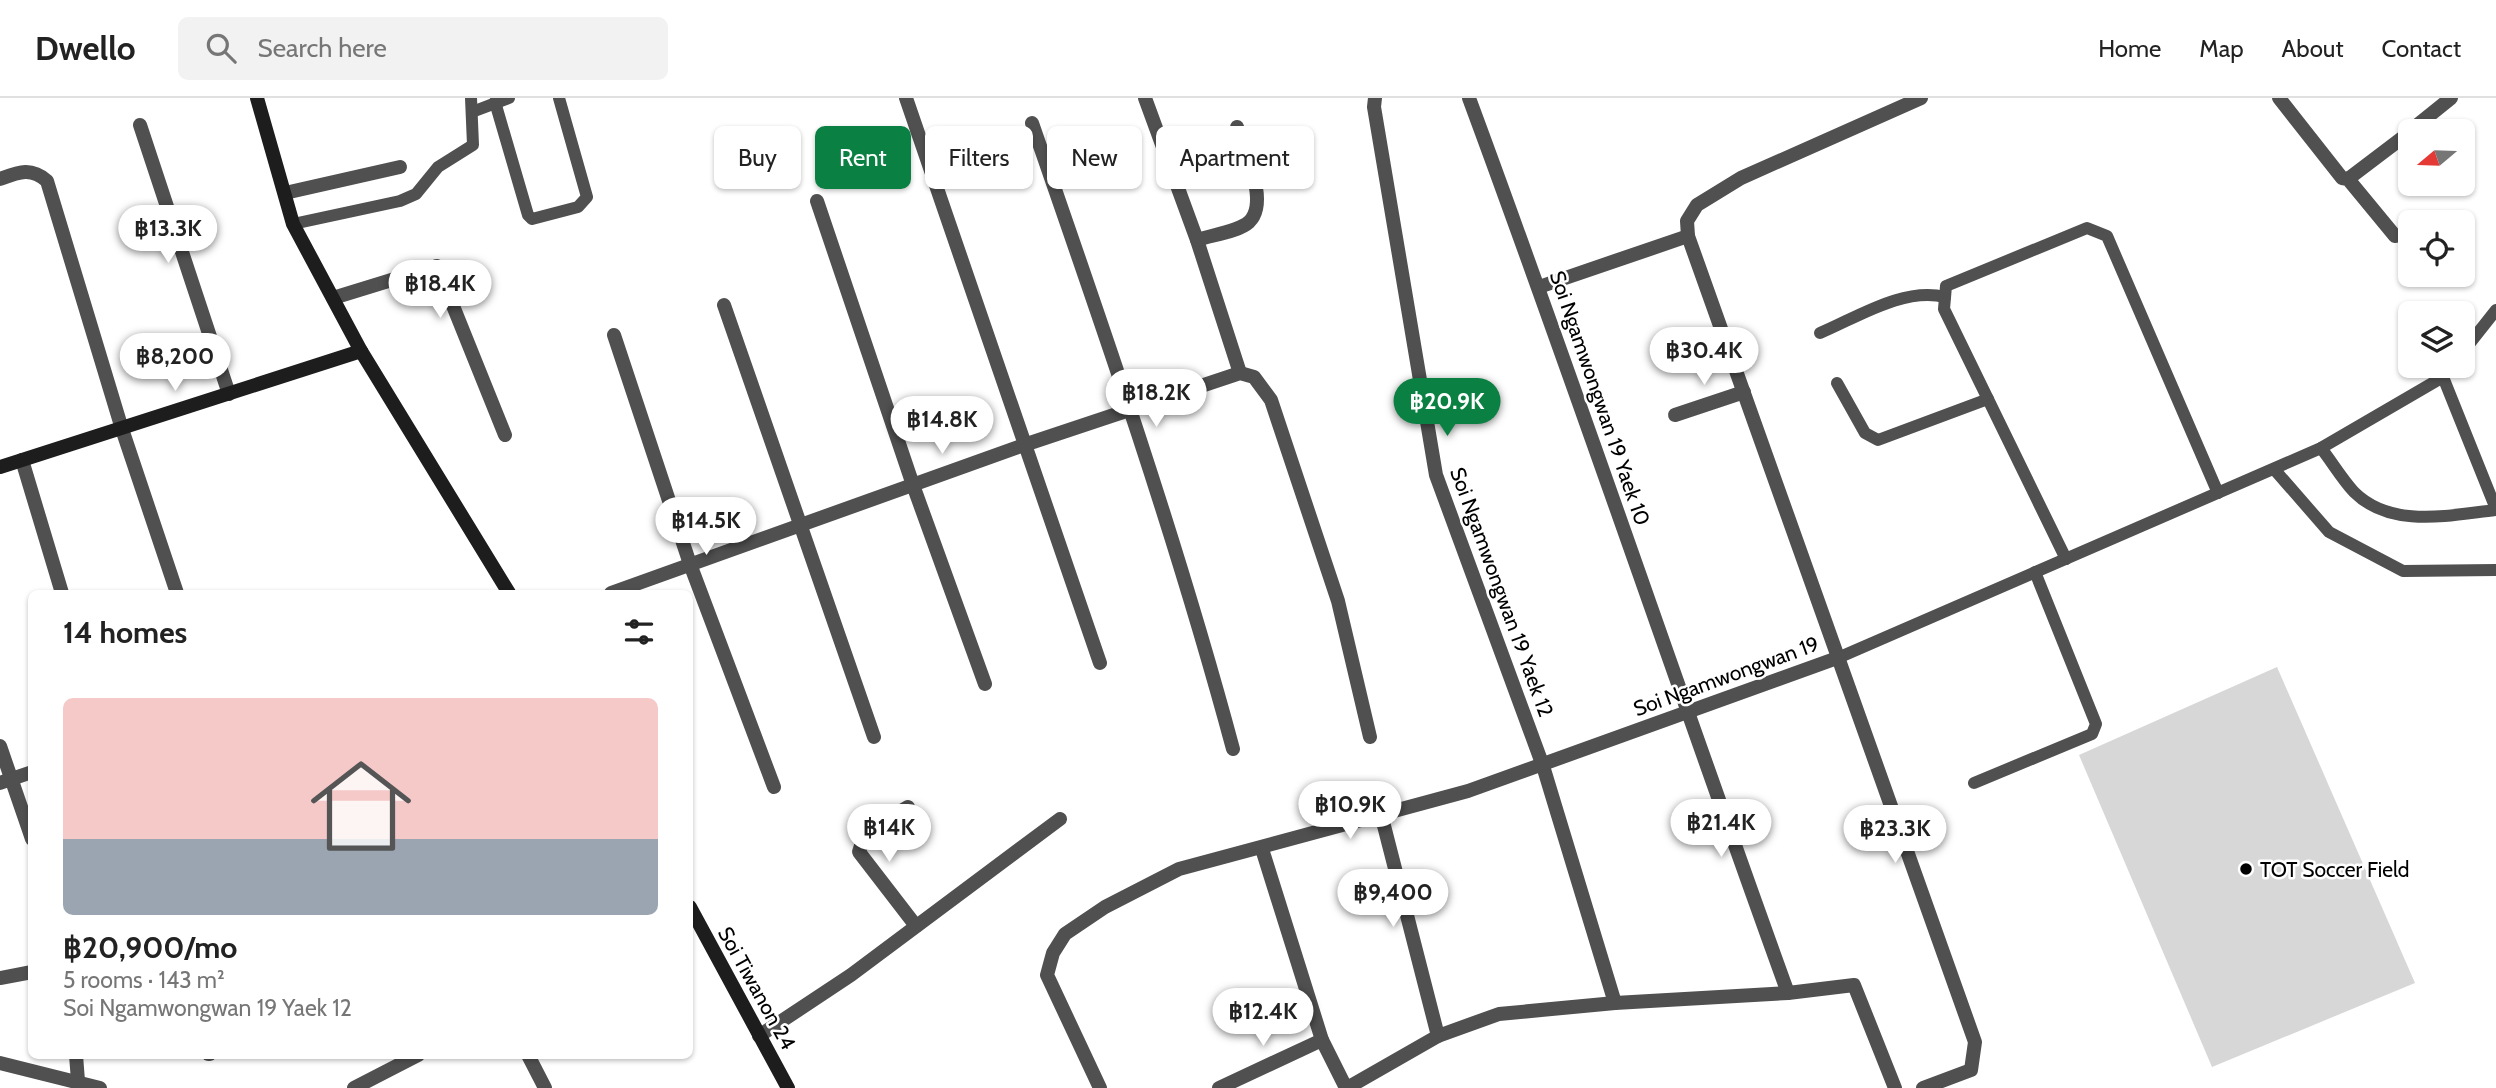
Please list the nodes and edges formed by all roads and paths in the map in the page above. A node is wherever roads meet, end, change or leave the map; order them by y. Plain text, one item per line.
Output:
1 (257, 98) edge
2 (471, 98) edge
3 (509, 98) edge
4 (559, 98) edge
5 (906, 98) edge
6 (1144, 98) edge
7 (1375, 98) edge
8 (1469, 98) edge
9 (1921, 98) edge
10 (2279, 98) edge
11 (2451, 98) edge
12 (495, 102) junction
13 (472, 112) junction
14 (2425, 119) edge
15 (1032, 123) dead end
16 (140, 125) dead end
17 (2398, 140) edge
18 (400, 167) dead end
19 (0, 179) edge
20 (2348, 179) junction
21 (1256, 189) edge
22 (285, 193) junction
23 (817, 201) dead end
24 (293, 224) junction
25 (1688, 236) junction
26 (2395, 236) dead end
27 (1197, 240) junction
28 (1539, 287) junction
29 (1945, 297) junction
30 (332, 298) junction
31 (724, 305) dead end
32 (2496, 310) edge
33 (1820, 333) dead end
34 (614, 335) dead end
35 (2475, 337) edge
36 (361, 351) junction
37 (1240, 373) junction
38 (2441, 378) edge
39 (2443, 378) edge
40 (1837, 383) dead end
41 (1744, 392) junction
42 (229, 394) junction
43 (1988, 400) junction
44 (1132, 411) junction
45 (1675, 415) dead end
46 (122, 429) junction
47 (505, 435) dead end
48 (1024, 445) junction
49 (2321, 448) junction
50 (22, 460) junction
51 (0, 467) edge
52 (2274, 469) junction
53 (913, 485) junction
54 (2218, 493) junction
55 (2496, 509) edge
56 (799, 525) junction
57 (2066, 559) junction
58 (690, 564) junction
59 (2496, 570) edge
60 (2035, 572) junction
61 (61, 590) edge
62 (176, 590) edge
63 (507, 590) edge
64 (619, 590) edge
65 (1840, 657) junction
66 (1100, 663) dead end
67 (985, 684) dead end
68 (1687, 713) junction
69 (874, 737) dead end
70 (1370, 737) dead end
71 (0, 746) edge
72 (1233, 749) dead end
73 (1543, 766) junction
74 (28, 773) edge
75 (6, 781) edge
76 (1973, 783) dead end
77 (774, 787) dead end
78 (908, 807) dead end
79 (1381, 814) junction
80 (1060, 819) dead end
81 (28, 830) edge
82 (1262, 849) junction
83 (693, 913) edge
84 (916, 926) junction
85 (28, 973) edge
86 (0, 978) edge
87 (1788, 993) junction
88 (1615, 1003) junction
89 (759, 1036) junction
90 (1438, 1036) junction
91 (1322, 1040) junction
92 (78, 1059) edge
93 (410, 1059) edge
94 (530, 1059) edge
95 (0, 1063) edge
96 (90, 1086) edge
97 (354, 1088) edge
98 (545, 1088) edge
99 (788, 1088) edge
100 (1100, 1088) edge
101 (1219, 1088) edge
102 (1346, 1088) edge
103 (1895, 1088) edge
104 (1923, 1088) edge

1 - 22 street
2 - 13 lane
3 - 12 lane
4 - 12 lane
5 - 48 street
6 - 27 street
7 - 73 street, Soi Ngamwongwan 19 Yaek 12
8 - 28 street, Soi Ngamwongwan 19 Yaek 10
9 - 25 street
10 - 20 street
11 - 14 street
12 - 13 lane
13 - 24 lane
15 - 44 street
16 - 42 street
17 - 20 street
18 - 22 street
19 - 46 street
20 - 26 street
21 - 27 street
22 - 24 street
23 - 53 street
24 - 30 street
25 - 28 street
25 - 41 street, Soi Ngamwongwan 19
27 - 37 street
28 - 68 street, Soi Ngamwongwan 19 Yaek 10
29 - 33 lane
29 - 43 lane
29 - 54 lane
30 - 36 street
30 - 47 street
31 - 56 street
32 - 35 lane
34 - 58 street
36 - 42 street
36 - 63 street
37 - 44 street
37 - 70 street
38 - 49 lane
39 - 55 lane
40 - 43 lane
41 - 45 street
41 - 65 street, Soi Ngamwongwan 19
42 - 46 street
43 - 57 lane
44 - 48 street
44 - 72 street
46 - 50 street
46 - 62 street
48 - 53 street
48 - 66 street
49 - 52 lane
49 - 55 lane
50 - 51 street
50 - 61 street
52 - 54 lane
52 - 59 lane
53 - 56 street
53 - 67 street
54 - 57 lane
56 - 58 street
56 - 69 street
57 - 60 lane
58 - 64 street
58 - 77 street
60 - 65 lane
60 - 76 lane
65 - 68 street, Soi Ngamwongwan 19
65 - 104 street
68 - 73 street, Soi Ngamwongwan 19
68 - 87 street, Soi Ngamwongwan 19 Yaek 10
71 - 75 street
73 - 79 street, Soi Ngamwongwan 19
73 - 88 street, Soi Ngamwongwan 19 Yaek 12
74 - 75 street
75 - 81 street
78 - 84 street
79 - 82 street, Soi Ngamwongwan 19
79 - 90 street
80 - 84 street
82 - 91 street
82 - 100 street, Soi Ngamwongwan 19
83 - 89 street, Soi Tiwanon 24
84 - 89 street
85 - 86 street
87 - 88 street
87 - 103 street
88 - 90 street
89 - 99 street, Soi Tiwanon 24
90 - 102 street
91 - 101 street
91 - 102 street
92 - 96 street
93 - 97 street
94 - 98 street
95 - 96 street

